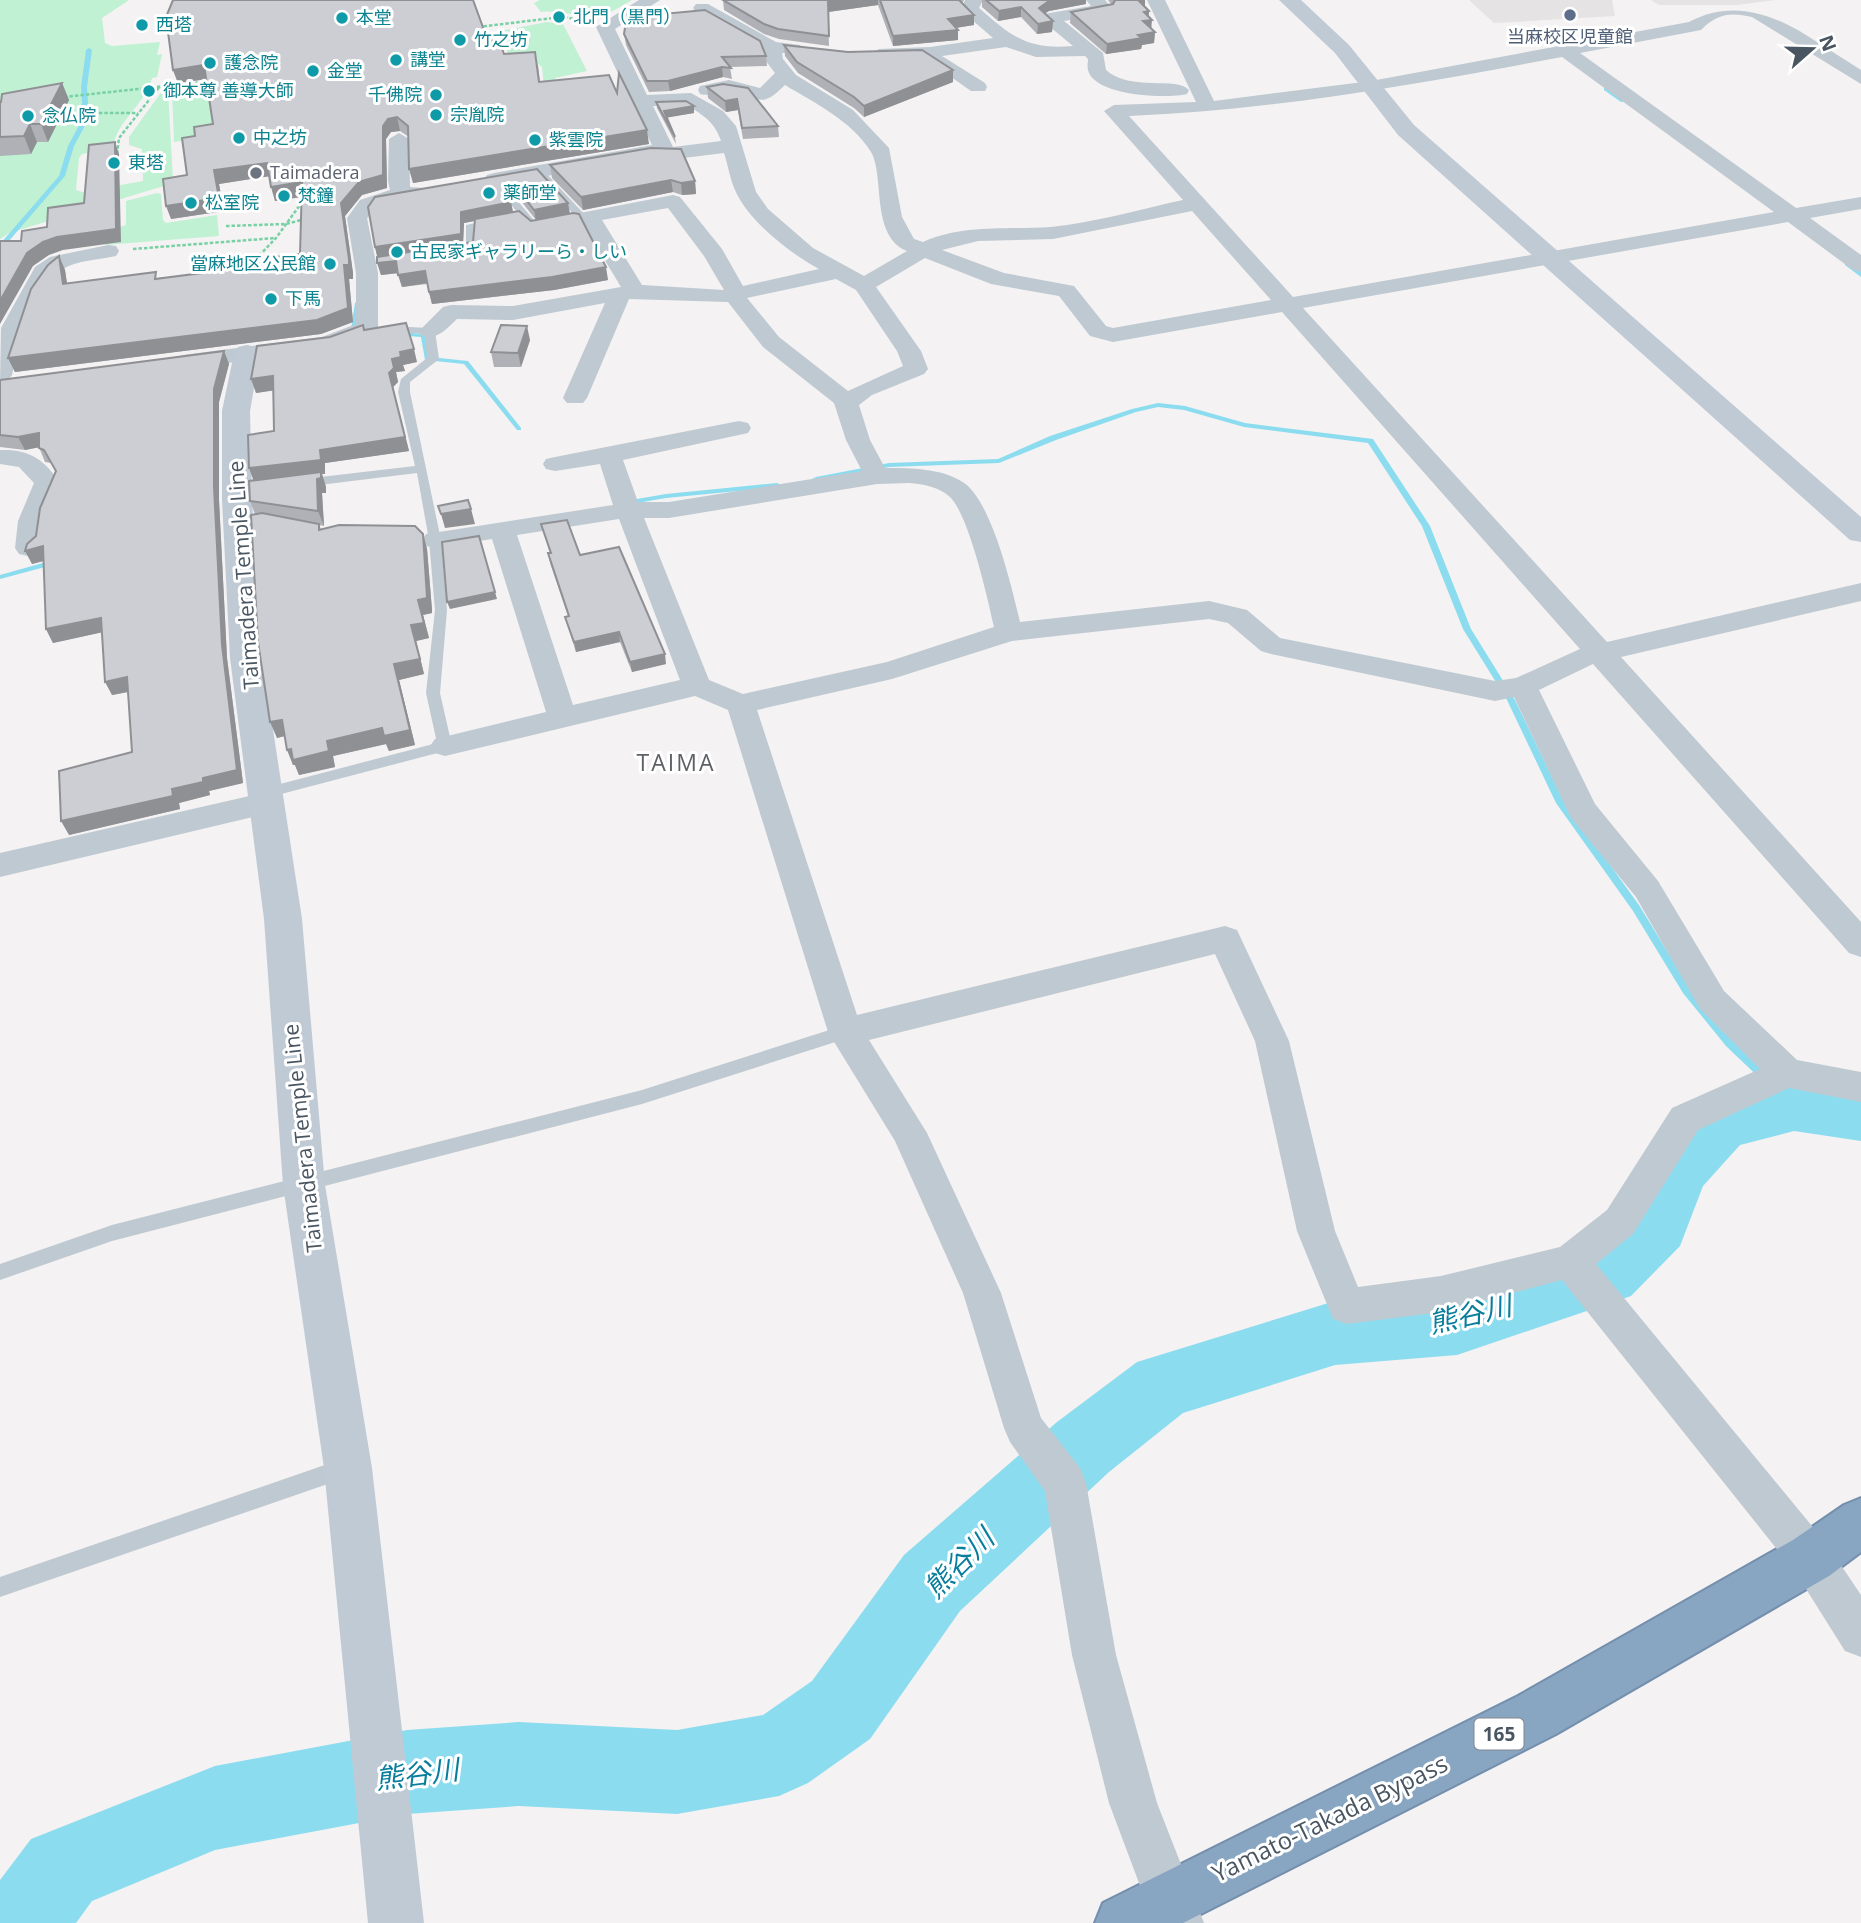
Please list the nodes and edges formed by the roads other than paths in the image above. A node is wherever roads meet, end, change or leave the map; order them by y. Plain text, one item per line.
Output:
1 (651, 0) edge
2 (729, 0) edge
3 (974, 0) edge
4 (1095, 0) edge
5 (1156, 0) edge
6 (1289, 0) edge
7 (702, 8) junction
8 (683, 14) edge
9 (657, 19) edge
10 (605, 27) junction
11 (1066, 32) junction
12 (1007, 42) junction
13 (772, 47) junction
14 (1090, 50) junction
15 (810, 51) edge
16 (930, 52) junction
17 (1567, 52) junction
18 (859, 55) edge
19 (785, 74) junction
20 (1861, 78) edge
21 (978, 87) dead end
22 (1371, 87) junction
23 (675, 98) junction
24 (1204, 99) junction
25 (643, 101) junction
26 (399, 139) dead end
27 (732, 146) junction
28 (653, 152) junction
29 (540, 172) junction
30 (478, 182) edge
31 (440, 188) edge
32 (402, 194) junction
33 (512, 200) edge
34 (1861, 203) edge
35 (1196, 204) junction
36 (1793, 215) junction
37 (525, 217) junction
38 (586, 217) junction
39 (558, 223) edge
40 (545, 226) edge
41 (108, 251) road end
42 (922, 251) junction
43 (446, 254) edge
44 (1552, 258) junction
45 (1861, 265) edge
46 (838, 272) junction
47 (864, 285) junction
48 (628, 293) junction
49 (735, 294) junction
50 (1286, 305) junction
51 (363, 330) junction
52 (430, 331) junction
53 (247, 353) junction
54 (166, 364) edge
55 (0, 375) edge
56 (27, 382) edge
57 (0, 384) edge
58 (575, 398) dead end
59 (848, 402) junction
60 (739, 428) dead end
61 (609, 455) junction
62 (0, 457) edge
63 (555, 464) dead end
64 (422, 469) junction
65 (874, 470) junction
66 (290, 484) edge
67 (626, 505) junction
68 (503, 531) junction
69 (1861, 533) edge
70 (430, 536) junction
71 (28, 548) edge
72 (1861, 592) edge
73 (1009, 632) junction
74 (1599, 653) junction
75 (697, 686) junction
76 (1512, 688) junction
77 (741, 704) junction
78 (563, 718) junction
79 (445, 746) junction
80 (266, 798) junction
81 (0, 865) edge
82 (1861, 944) edge
83 (845, 1032) junction
84 (1774, 1079) junction
85 (1861, 1087) edge
86 (304, 1185) junction
87 (0, 1272) edge
88 (1583, 1277) junction
89 (348, 1468) junction
90 (1861, 1522) edge
91 (1811, 1558) junction
92 (0, 1587) edge
93 (1861, 1635) edge
94 (1175, 1911) edge
95 (396, 1923) edge
96 (1123, 1923) edge

1 - 10 street
2 - 7 street
3 - 12 street
4 - 11 street
5 - 24 street
6 - 22 main road
7 - 8 street
7 - 13 street
9 - 10 street
10 - 25 street
11 - 12 street
11 - 14 street
12 - 14 street
12 - 16 street
13 - 15 street
13 - 19 street
14 - 24 street
16 - 18 street
16 - 21 street
17 - 20 street
17 - 22 street
17 - 36 street
19 - 23 street
19 - 42 street
22 - 24 street
22 - 44 main road
23 - 25 street
23 - 27 street
24 - 35 street
25 - 28 street
26 - 32 street
27 - 28 street
27 - 46 street
28 - 29 street
29 - 30 street
29 - 38 lane
31 - 32 street
32 - 51 street
33 - 37 lane
34 - 36 street
35 - 42 street
35 - 50 street
36 - 44 street
36 - 45 street
37 - 40 lane
37 - 43 lane
38 - 39 lane
38 - 48 street
38 - 49 street
41 - 55 street
42 - 47 street
42 - 50 street
44 - 50 street
44 - 69 main road
46 - 47 street
46 - 49 street
47 - 59 street
48 - 49 street
48 - 52 street
48 - 58 street
49 - 59 street
50 - 74 street
51 - 52 lane
51 - 53 street
52 - 64 lane
53 - 54 street
53 - 80 main road, Taimadera Temple Line
56 - 57 street
59 - 65 street
60 - 61 street
61 - 63 street
61 - 67 street
62 - 71 street
64 - 66 lane
64 - 70 lane
65 - 67 street
65 - 73 street
67 - 68 street
67 - 75 street
68 - 70 street
68 - 78 street
70 - 79 lane
72 - 74 street
73 - 76 street
73 - 77 street
74 - 76 street
74 - 82 street
75 - 77 street
75 - 78 street
76 - 84 street
77 - 83 street
78 - 79 street
79 - 80 lane
80 - 81 street
80 - 86 main road, Taimadera Temple Line
83 - 86 lane
83 - 88 street
83 - 94 street
84 - 85 street
84 - 88 street
86 - 87 lane
86 - 89 main road, Taimadera Temple Line
88 - 91 street
89 - 92 lane
89 - 95 main road, Taimadera Temple Line
90 - 91 highway, Yamato-Takada Bypass / 165
91 - 93 street
91 - 94 highway, Yamato-Takada Bypass / 165
94 - 96 highway, Yamato-Takada Bypass / 165

